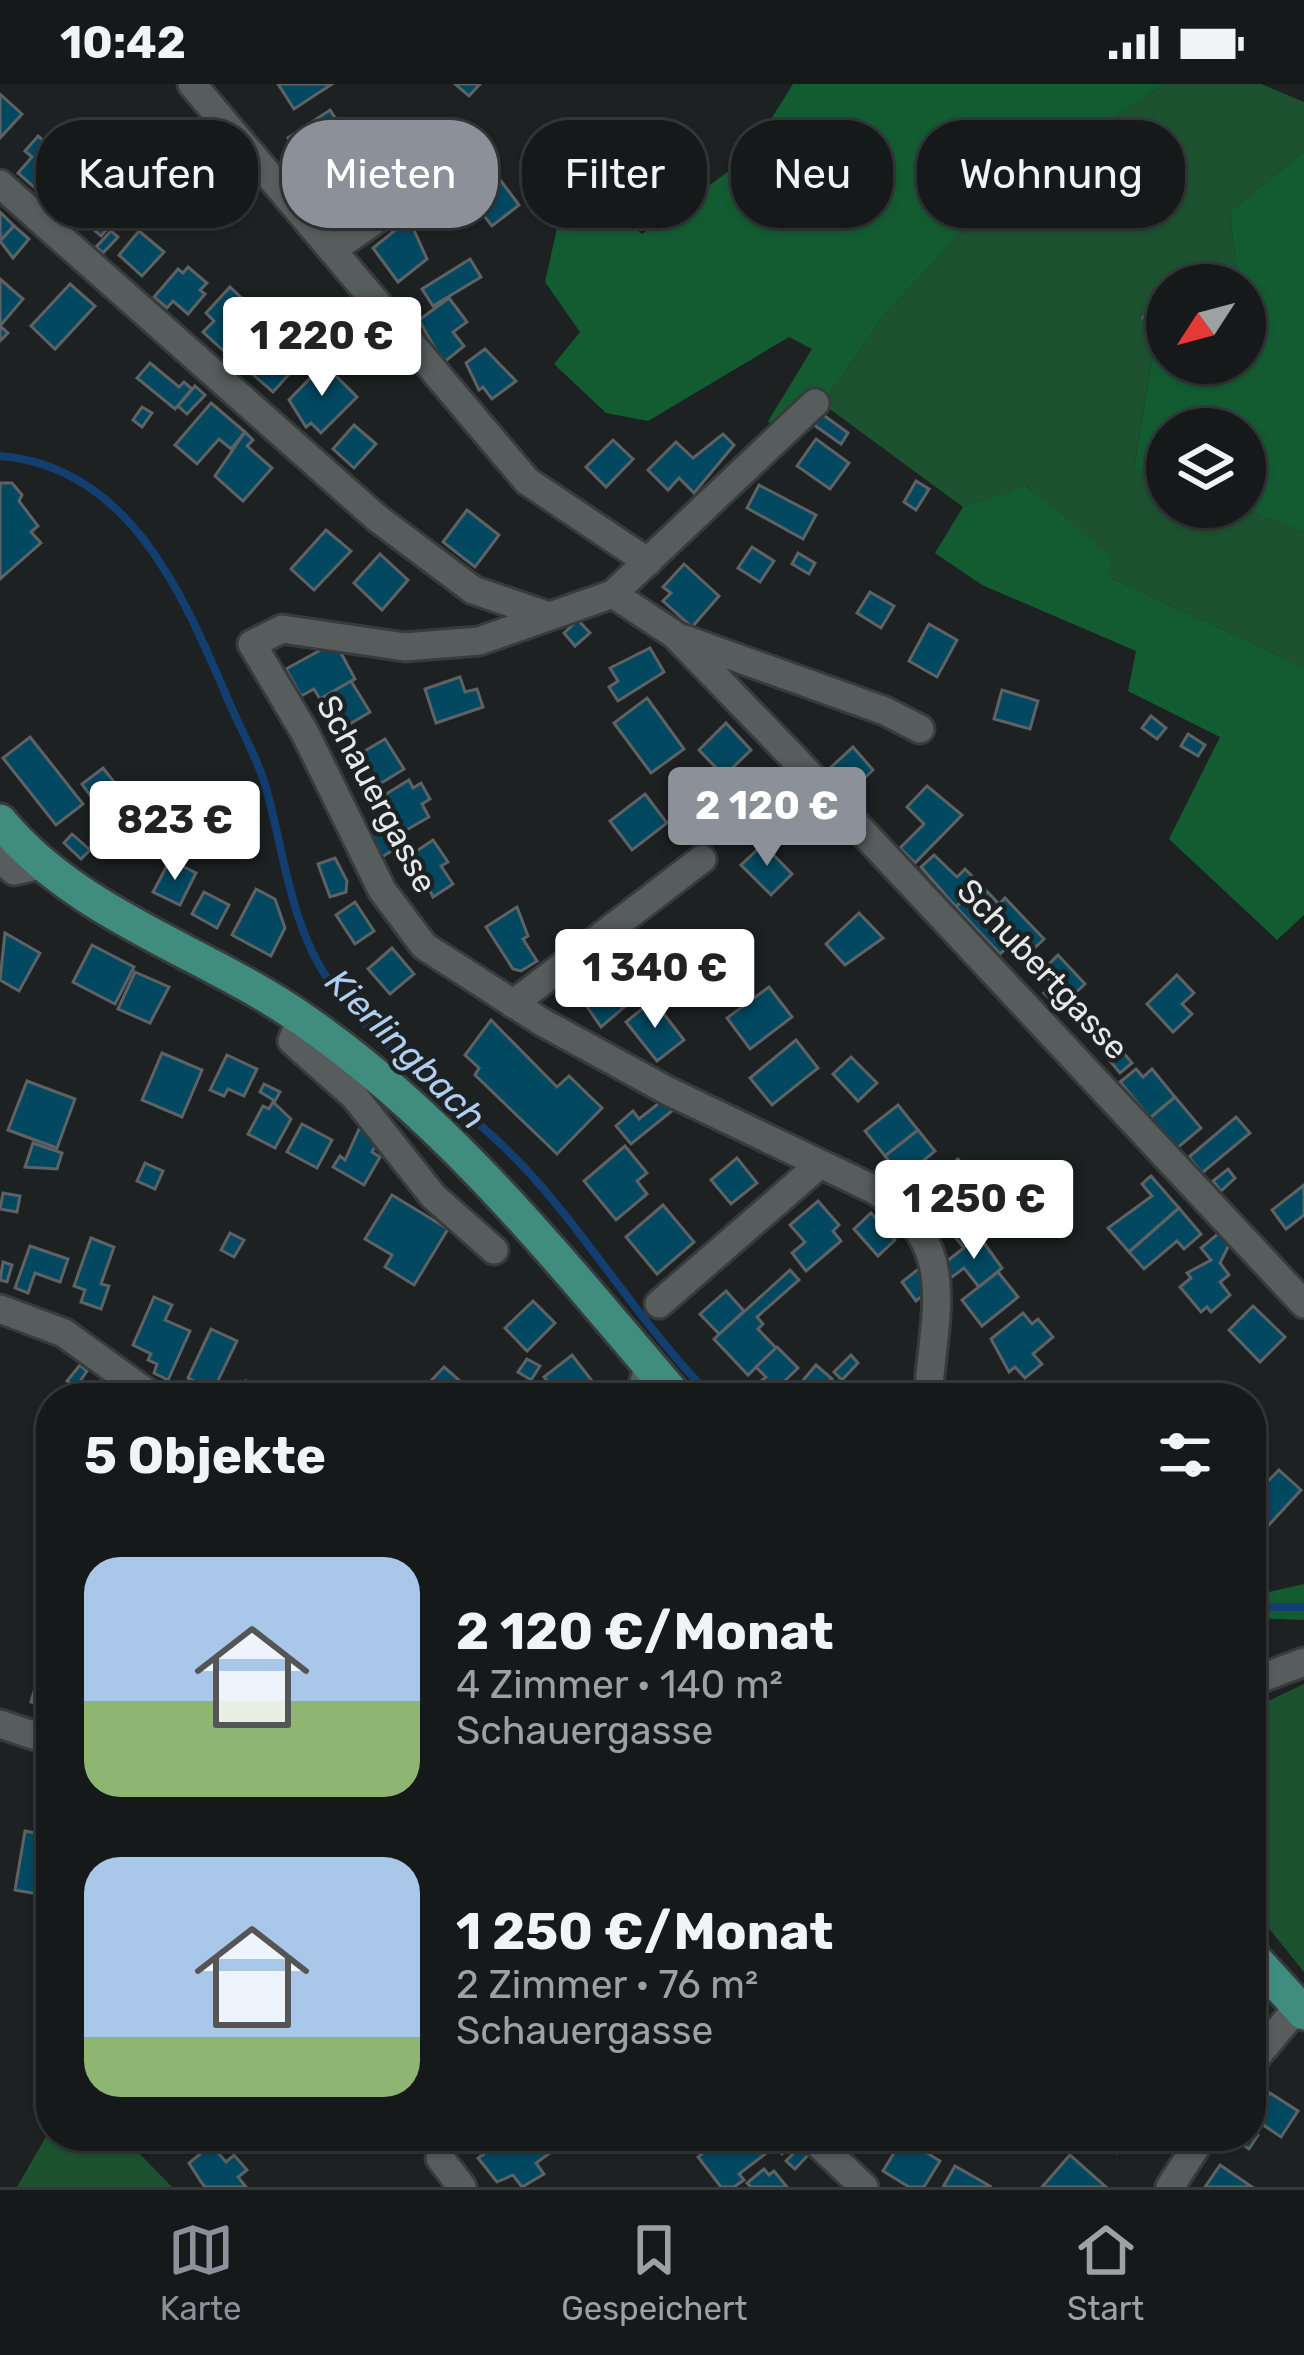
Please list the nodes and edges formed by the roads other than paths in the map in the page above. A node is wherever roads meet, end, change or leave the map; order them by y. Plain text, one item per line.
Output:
1 (192, 84) edge
2 (0, 184) edge
3 (364, 228) edge
4 (332, 250) junction
5 (815, 403) dead end
6 (648, 562) junction
7 (613, 594) junction
8 (546, 616) junction
9 (675, 635) junction
10 (920, 729) dead end
11 (0, 821) edge
12 (703, 859) dead end
13 (0, 860) edge
14 (45, 864) junction
15 (513, 1004) junction
16 (301, 1018) junction
17 (819, 1165) junction
18 (494, 1250) dead end
19 (659, 1304) dead end
20 (1304, 1304) edge
21 (0, 1309) edge
22 (649, 1365) junction
23 (133, 1383) edge
24 (644, 1383) edge
25 (664, 1383) edge
26 (929, 1383) edge
27 (1304, 1662) edge
28 (1266, 1676) edge
29 (0, 1724) edge
30 (36, 1737) edge
31 (1266, 1972) edge
32 (1301, 2010) edge
33 (1266, 2047) edge
34 (826, 2151) edge
35 (1193, 2151) edge
36 (440, 2158) dead end
37 (462, 2187) edge
38 (864, 2187) edge
39 (1170, 2187) edge

1 - 4 street
2 - 8 street
3 - 4 street
4 - 6 street
5 - 6 street
6 - 7 street
7 - 8 street
7 - 9 street, Schubertgasse
8 - 15 street, Schauergasse
9 - 10 street, Schubertgasse
9 - 20 street, Schubertgasse
11 - 14 main road
12 - 15 street
13 - 14 street
14 - 16 main road
15 - 17 street, Schauergasse
16 - 18 street
16 - 22 main road
17 - 19 street
17 - 26 street, Schauergasse
21 - 23 street
22 - 24 street
22 - 25 main road
27 - 28 street
29 - 30 street
31 - 32 main road
32 - 33 street
34 - 38 street
35 - 39 street
36 - 37 street

